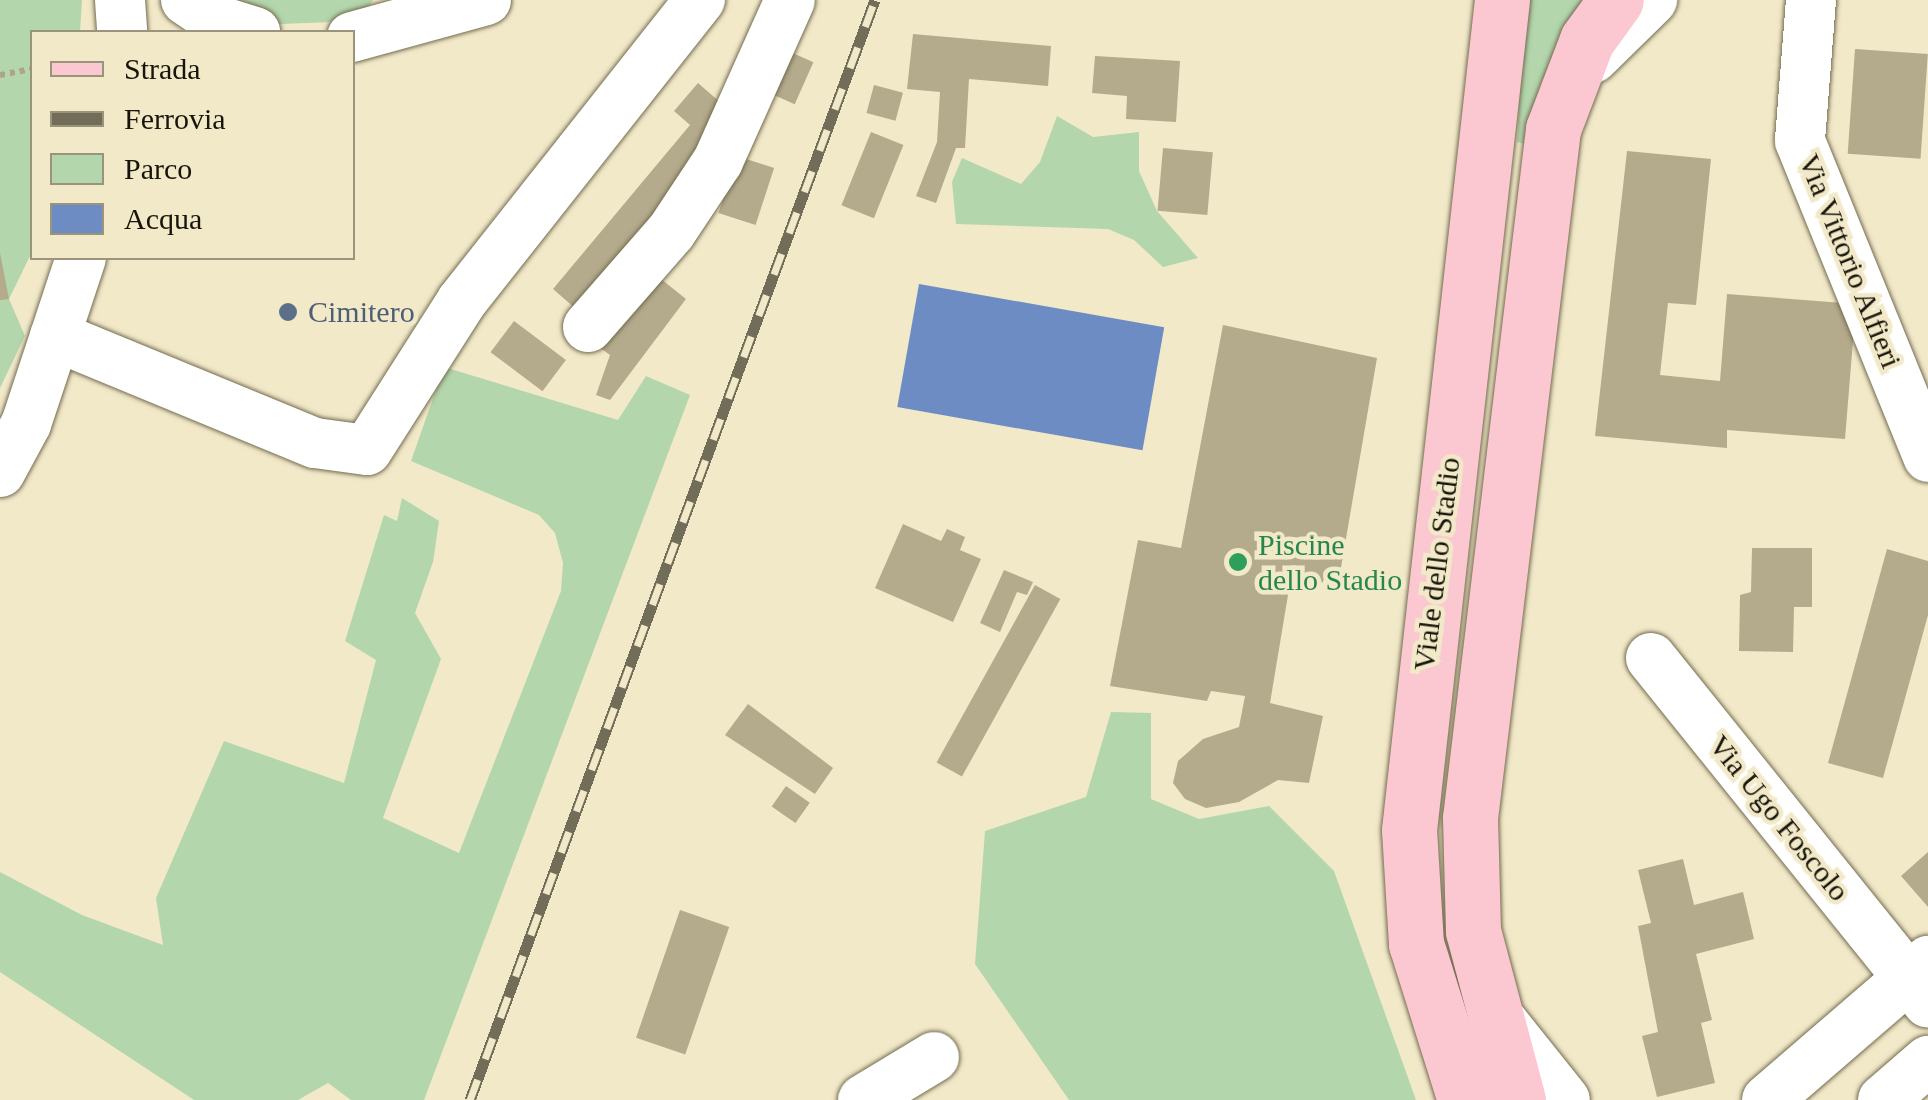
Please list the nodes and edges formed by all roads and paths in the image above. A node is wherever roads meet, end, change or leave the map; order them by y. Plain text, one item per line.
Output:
1 (120, 0) edge
2 (186, 0) edge
3 (486, 0) edge
4 (700, 0) edge
5 (790, 0) edge
6 (1652, 0) edge
7 (1811, 0) edge
8 (1498, 7) edge
9 (386, 22) edge
10 (122, 30) edge
11 (248, 30) edge
12 (1590, 41) edge
13 (30, 69) edge
14 (0, 75) edge
15 (80, 260) edge
16 (588, 327) dead end
17 (55, 336) junction
18 (1928, 457) edge
19 (0, 472) edge
20 (1651, 658) dead end
21 (1921, 980) edge
22 (1496, 1014) junction
23 (934, 1057) dead end
24 (1928, 1062) edge
25 (863, 1100) edge
26 (1465, 1100) edge
27 (1518, 1100) edge
28 (1565, 1100) edge
29 (1767, 1100) edge
30 (1883, 1100) edge

1 - 10 street
2 - 11 street
3 - 9 street
4 - 17 street
5 - 16 street
6 - 12 street
7 - 18 street, Via Vittorio Alfieri
8 - 26 main road, Viale dello Stadio
12 - 22 main road, Viale dello Stadio
13 - 14 path
15 - 17 street
17 - 19 street
20 - 21 street, Via Ugo Foscolo
21 - 29 street
22 - 27 main road, Viale dello Stadio
22 - 28 street
23 - 25 street
24 - 30 street

